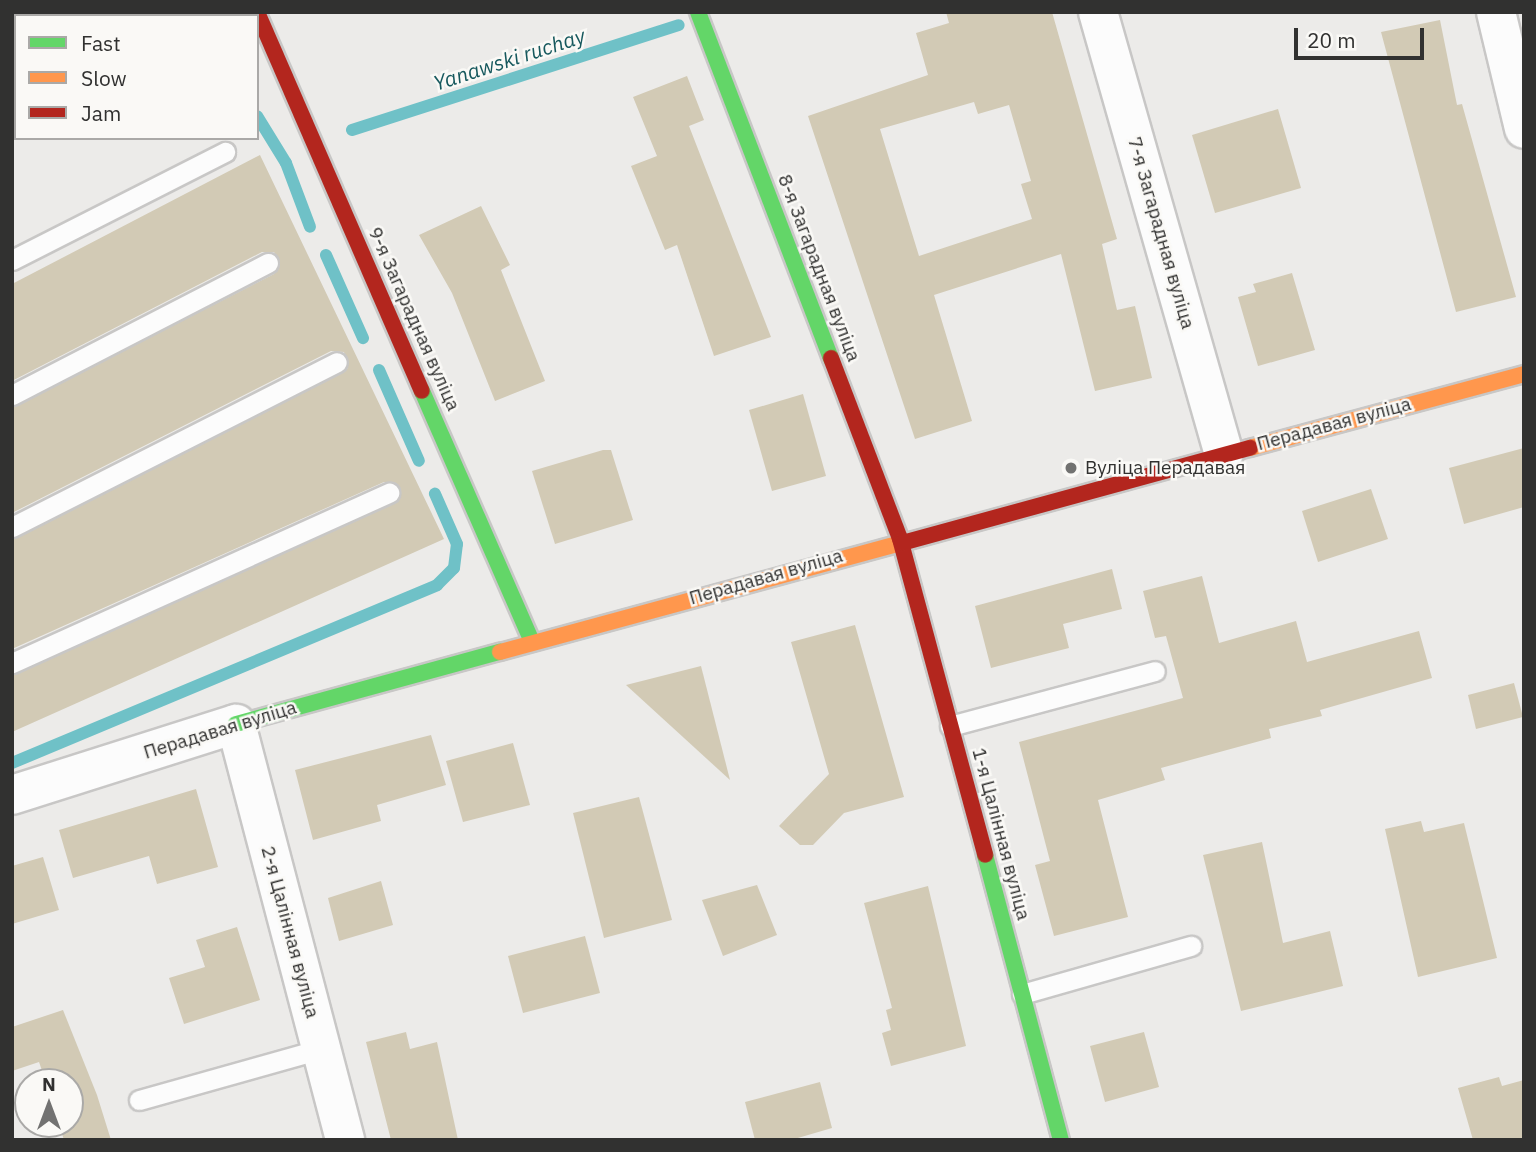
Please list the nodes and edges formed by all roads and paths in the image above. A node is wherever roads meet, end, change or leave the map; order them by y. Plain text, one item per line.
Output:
1 (698, 12) edge
2 (1098, 12) edge
3 (1496, 12) edge
4 (259, 17) edge
5 (1524, 129) edge
6 (225, 152) dead end
7 (12, 261) edge
8 (268, 263) dead end
9 (337, 362) dead end
10 (1524, 374) edge
11 (12, 395) edge
12 (1224, 453) junction
13 (389, 493) dead end
14 (12, 527) edge
15 (900, 539) junction
16 (532, 642) junction
17 (12, 663) edge
18 (1155, 671) dead end
19 (236, 724) junction
20 (950, 726) junction
21 (12, 795) edge
22 (1191, 946) dead end
23 (1022, 993) junction
24 (321, 1049) junction
25 (139, 1100) dead end
26 (345, 1140) edge
27 (1061, 1140) edge

1 - 15 street, 8-я Загарадная вуліца
2 - 12 street, 7-я Загарадная вуліца
3 - 5 street
4 - 16 street, 9-я Загарадная вуліца
6 - 7 lane
8 - 11 lane
9 - 14 lane
10 - 12 street, Перадавая вуліца
12 - 15 street, Перадавая вуліца
13 - 17 lane
15 - 16 street, Перадавая вуліца
15 - 20 street, 1-я Цалінная вуліца
16 - 19 street, Перадавая вуліца
18 - 20 lane
19 - 21 street, Перадавая вуліца
19 - 24 street, 2-я Цалінная вуліца
20 - 23 street, 1-я Цалінная вуліца
22 - 23 lane
23 - 27 street, 1-я Цалінная вуліца
24 - 25 lane
24 - 26 street, 2-я Цалінная вуліца

